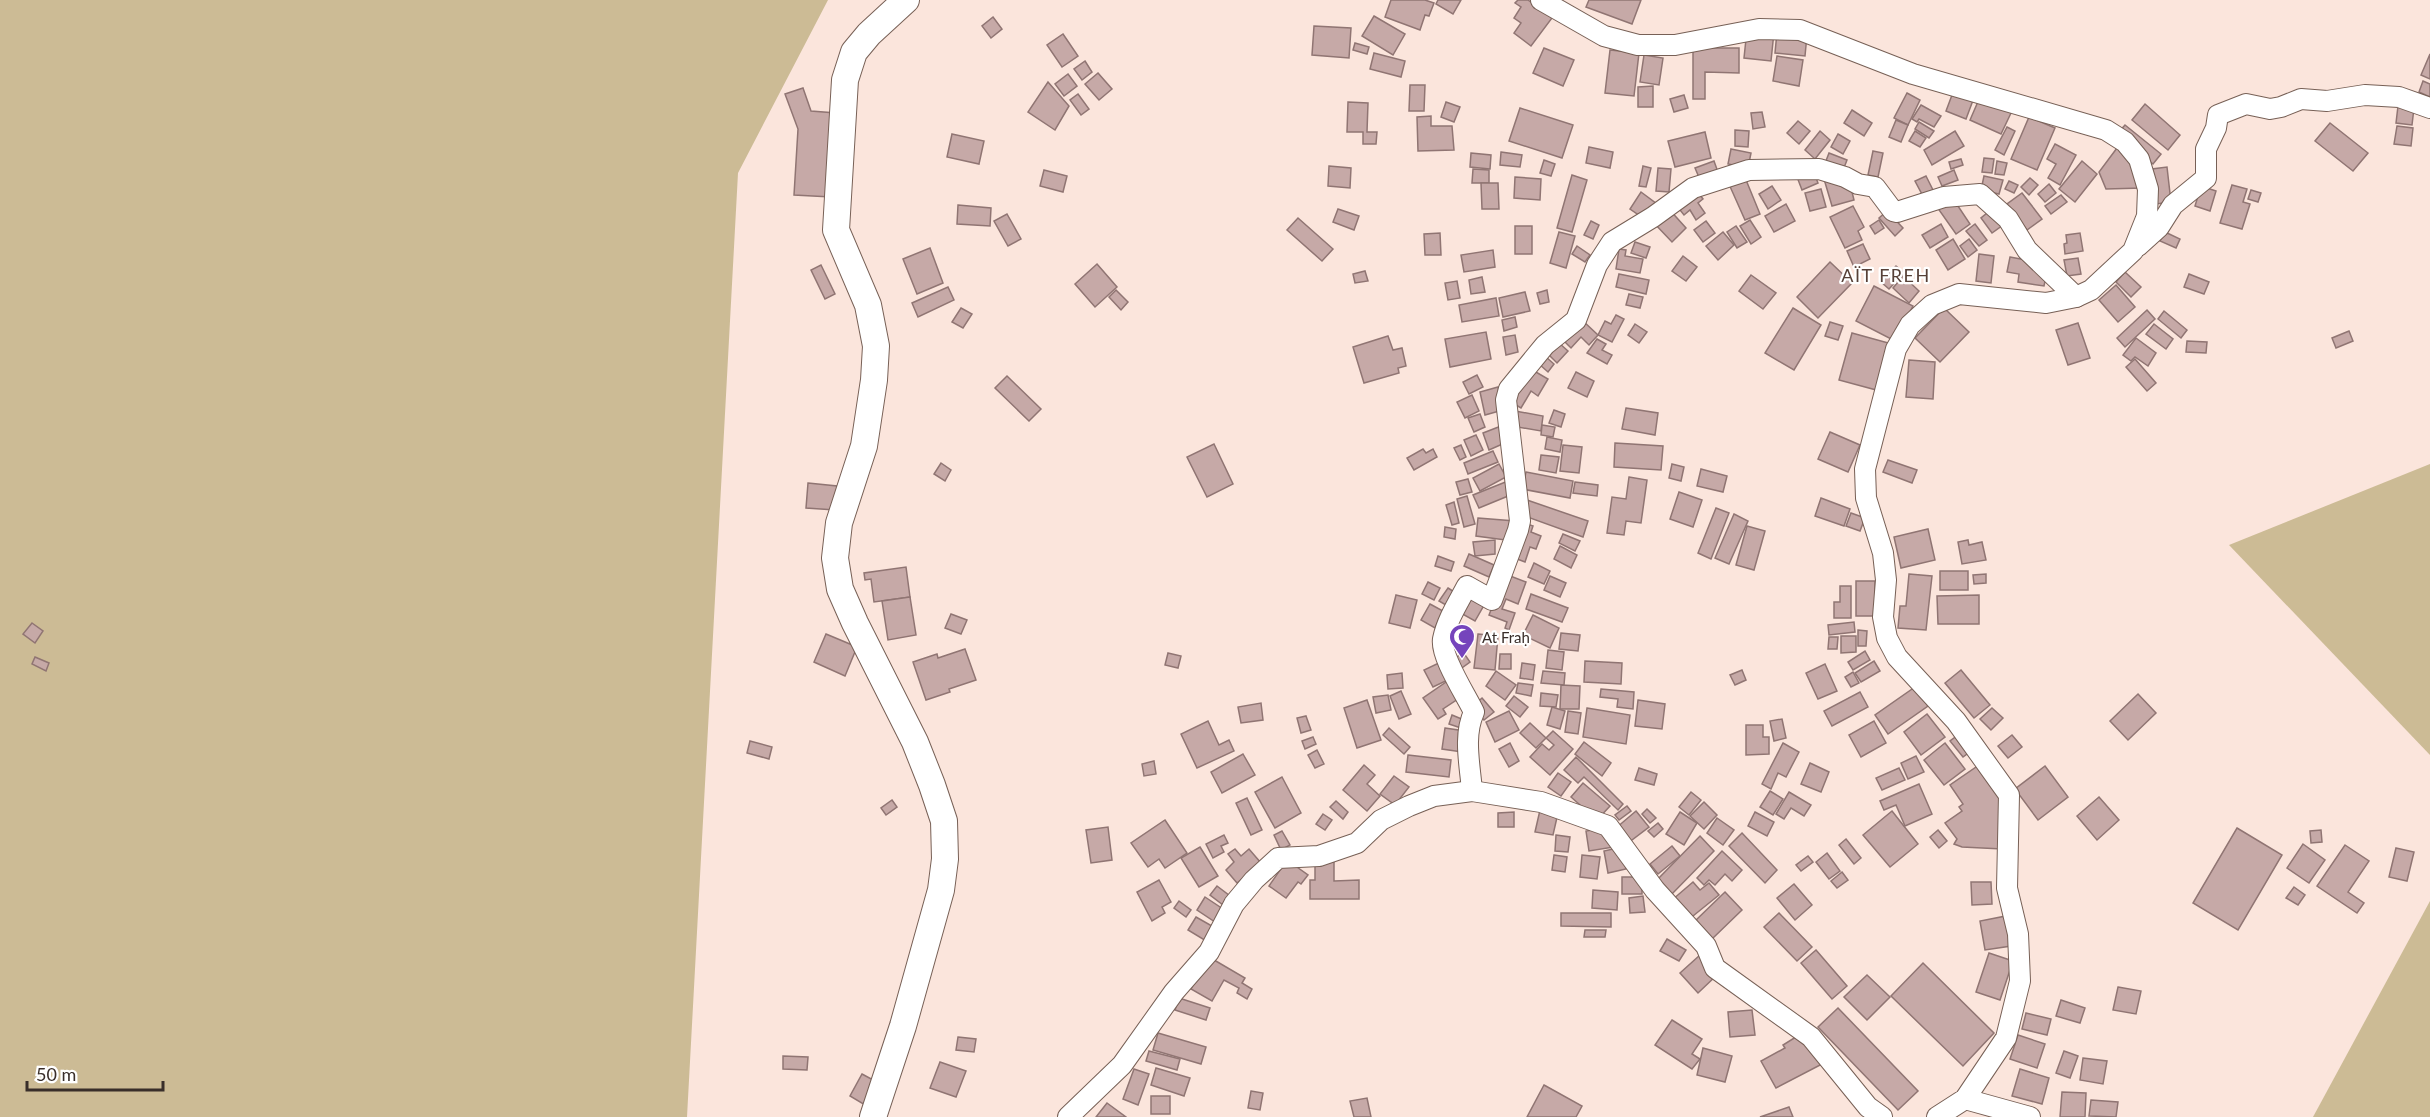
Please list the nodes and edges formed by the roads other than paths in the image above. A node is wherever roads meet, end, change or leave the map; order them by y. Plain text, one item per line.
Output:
1 (906, 0) edge
2 (1541, 0) edge
3 (2430, 108) edge
4 (2133, 251) junction
5 (2076, 297) junction
6 (1472, 791) junction
7 (1965, 1099) junction
8 (873, 1117) edge
9 (1068, 1117) edge
10 (1882, 1117) edge
11 (1937, 1117) edge
12 (1974, 1117) edge
13 (2030, 1117) edge

1 - 8 main road
2 - 4 street
3 - 4 street
4 - 5 street
5 - 6 street
5 - 7 street
6 - 9 street
6 - 10 street
7 - 11 street
7 - 12 street
7 - 13 street

